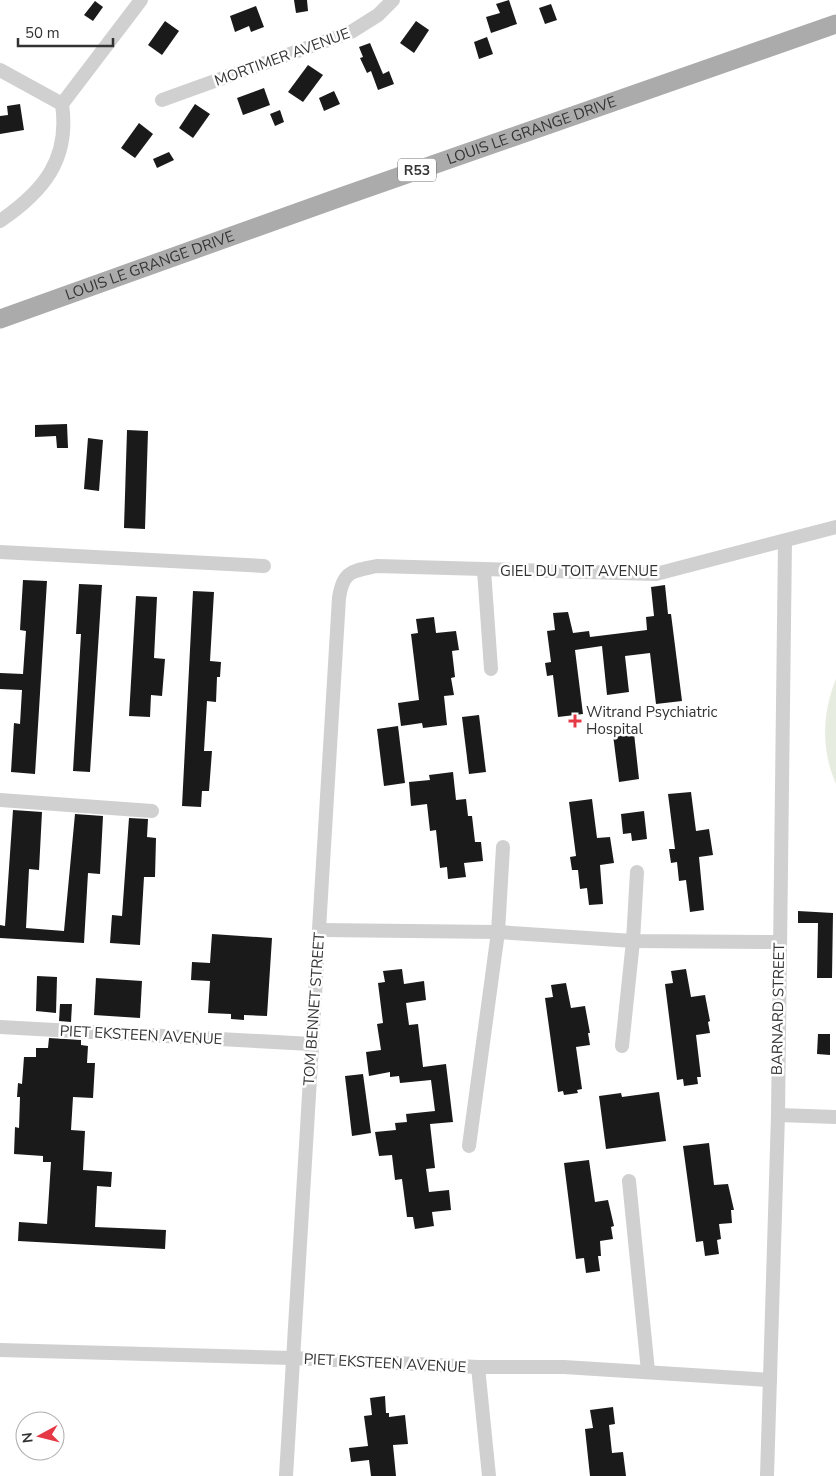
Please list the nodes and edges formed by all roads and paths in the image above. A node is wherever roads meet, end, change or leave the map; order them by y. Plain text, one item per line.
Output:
1 (141, 0) edge
2 (393, 0) edge
3 (836, 24) edge
4 (0, 70) edge
5 (162, 100) dead end
6 (62, 104) junction
7 (0, 221) edge
8 (0, 319) edge
9 (836, 527) edge
10 (785, 542) junction
11 (0, 552) edge
12 (264, 566) dead end
13 (377, 566) joint
14 (484, 570) junction
15 (491, 669) dead end
16 (0, 800) edge
17 (152, 811) dead end
18 (503, 847) dead end
19 (636, 872) dead end
20 (320, 930) junction
21 (498, 932) junction
22 (633, 941) junction
23 (779, 942) junction
24 (0, 1027) edge
25 (311, 1044) junction
26 (622, 1046) dead end
27 (778, 1115) junction
28 (836, 1117) edge
29 (469, 1146) dead end
30 (630, 1181) dead end
31 (0, 1350) edge
32 (292, 1358) junction
33 (478, 1367) junction
34 (648, 1371) junction
35 (770, 1380) junction
36 (286, 1476) edge
37 (489, 1476) edge
38 (767, 1476) edge

1 - 6 street
2 - 5 street, MORTIMER AVENUE
3 - 8 main road, LOUIS LE GRANGE DRIVE / R53
4 - 6 street
6 - 7 street
9 - 10 street, GIEL DU TOIT AVENUE
10 - 14 street, GIEL DU TOIT AVENUE
10 - 23 street, BARNARD STREET
11 - 12 street
13 - 14 street, GIEL DU TOIT AVENUE
13 - 20 street, TOM BENNET STREET
14 - 15 street
16 - 17 street
18 - 21 street
19 - 22 street
20 - 21 street
20 - 25 street, TOM BENNET STREET
21 - 22 street
21 - 29 street
22 - 23 street
22 - 26 street
23 - 27 street, BARNARD STREET
24 - 25 street, PIET EKSTEEN AVENUE
25 - 32 street, TOM BENNET STREET
27 - 28 street
27 - 35 street, BARNARD STREET
30 - 34 street
31 - 32 street, PIET EKSTEEN AVENUE
32 - 33 street, PIET EKSTEEN AVENUE
32 - 36 street, TOM BENNET STREET
33 - 34 street, PIET EKSTEEN AVENUE
33 - 37 street
34 - 35 street, PIET EKSTEEN AVENUE
35 - 38 street, BARNARD STREET

